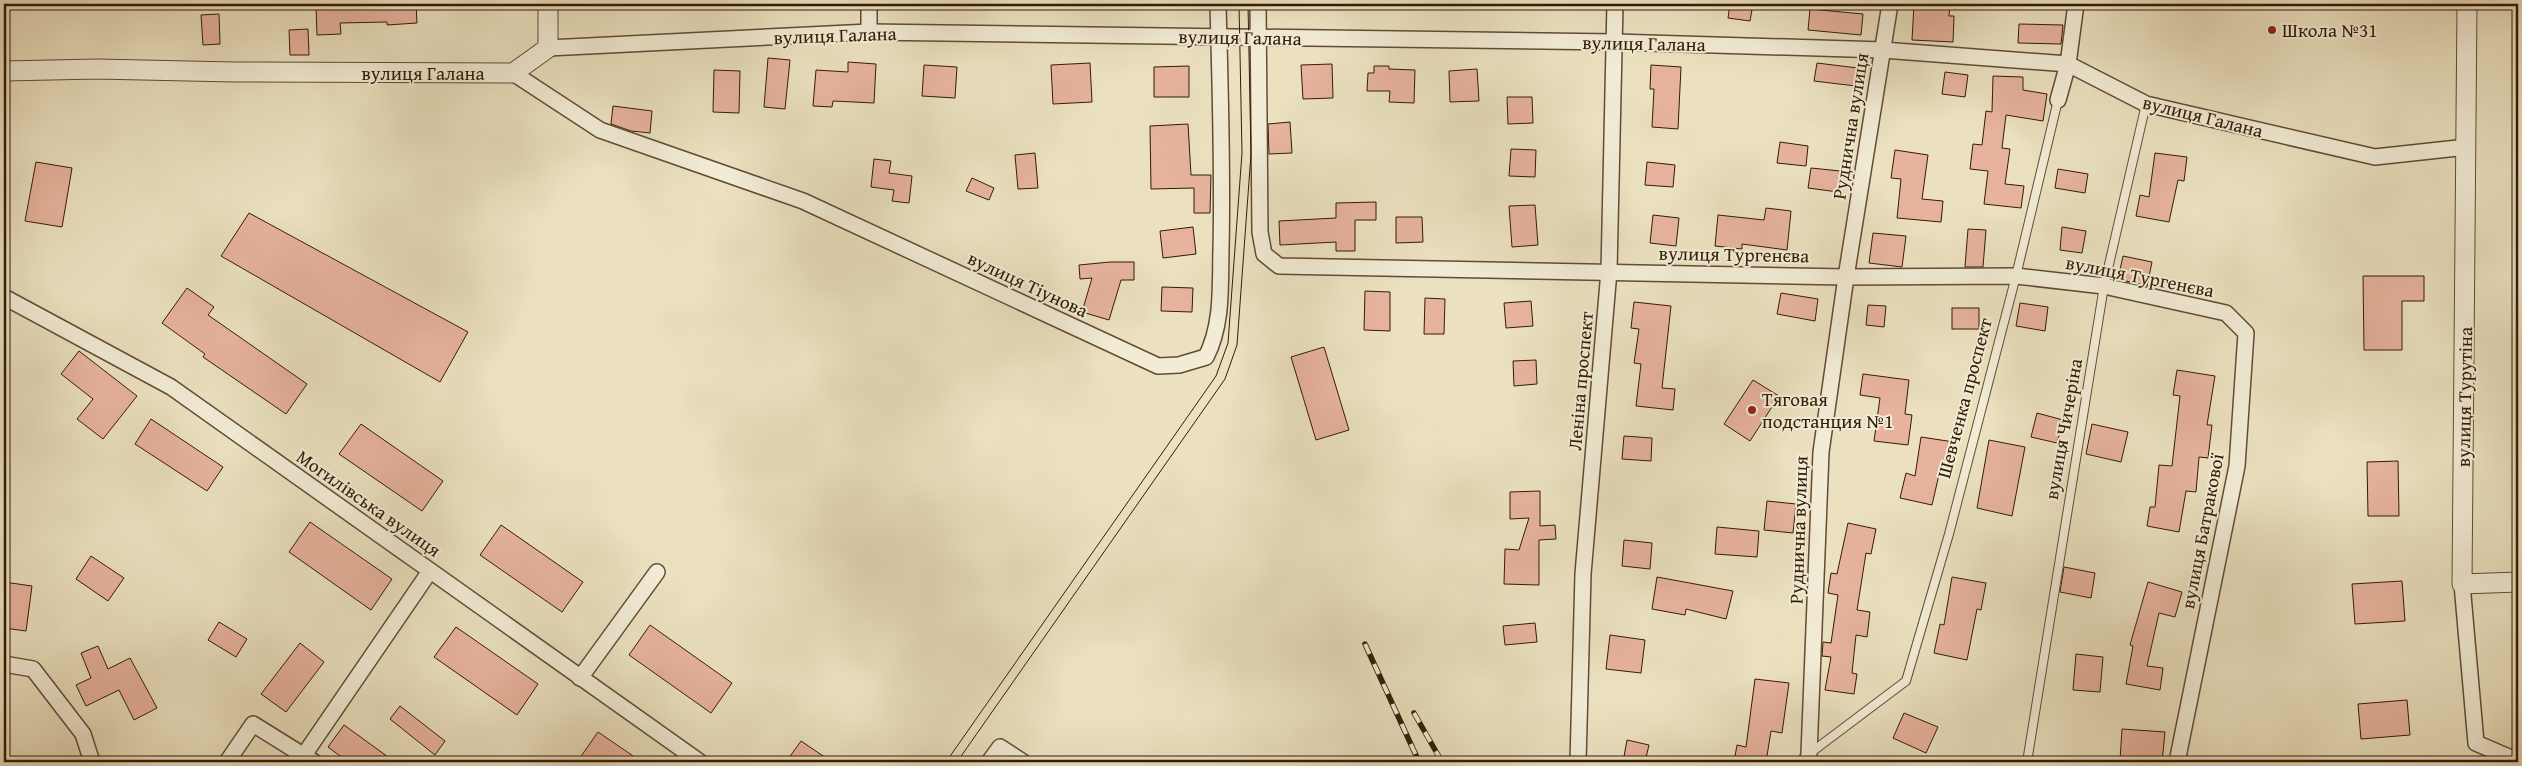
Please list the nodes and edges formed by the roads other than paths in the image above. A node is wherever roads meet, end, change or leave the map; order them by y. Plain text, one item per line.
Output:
1 (548, 4) edge
2 (869, 4) edge
3 (1218, 4) edge
4 (1258, 4) edge
5 (1615, 4) edge
6 (1890, 4) edge
7 (2076, 4) edge
8 (2466, 4) edge
9 (869, 32) junction
10 (1219, 36) junction
11 (1258, 38) junction
12 (1614, 42) junction
13 (548, 48) junction
14 (1883, 50) junction
15 (2068, 64) junction
16 (4, 71) edge
17 (513, 73) junction
18 (2058, 100) joint
19 (2146, 104) junction
20 (2467, 147) junction
21 (1609, 271) junction
22 (2016, 276) junction
23 (1846, 277) junction
24 (2104, 286) junction
25 (4, 297) edge
26 (2226, 313) joint
27 (430, 570) junction
28 (657, 572) dead end
29 (2518, 582) edge
30 (2462, 584) junction
31 (4, 664) edge
32 (580, 678) junction
33 (309, 758) edge
34 (1808, 758) edge
35 (2518, 761) edge
36 (92, 762) edge
37 (227, 762) edge
38 (700, 762) edge
39 (989, 762) edge
40 (1023, 762) edge
41 (1578, 762) edge
42 (2026, 762) edge
43 (2178, 762) edge

1 - 13 street
2 - 9 street
3 - 10 street, вулиця Тіунова
4 - 11 street
5 - 12 street, Леніна проспект
6 - 14 street, Руднична вулиця
7 - 15 street, Шевченка проспект
8 - 20 street, вулиця Турутіна
9 - 10 street, вулиця Галана
9 - 13 street, вулиця Галана
10 - 11 street, вулиця Галана
10 - 17 street, вулиця Тіунова
11 - 12 street, вулиця Галана
11 - 21 street, вулиця Тургенєва
12 - 14 street, вулиця Галана
12 - 21 street, Леніна проспект
13 - 17 street
14 - 15 street, вулиця Галана
14 - 23 street, Руднична вулиця
15 - 18 street, Шевченка проспект
15 - 19 street, вулиця Галана
16 - 17 street, вулиця Галана
18 - 22 lane, Шевченка проспект
19 - 20 street, вулиця Галана
19 - 24 lane, вулиця Чичеріна
20 - 30 street, вулиця Турутіна
21 - 23 street, вулиця Тургенєва
21 - 41 street, Леніна проспект
22 - 23 street, вулиця Тургенєва
22 - 24 street, вулиця Тургенєва
22 - 34 lane, Шевченка проспект
23 - 34 street, Руднична вулиця
24 - 26 street, вулиця Тургенєва
24 - 42 lane, вулиця Чичеріна
25 - 27 street, Могилівська вулиця
26 - 43 street, вулиця Батракової
27 - 32 street, Могилівська вулиця
27 - 33 street
28 - 32 street
29 - 30 street
30 - 35 street, вулиця Турутіна
31 - 36 street
32 - 38 street, Могилівська вулиця
33 - 37 street
39 - 40 street

